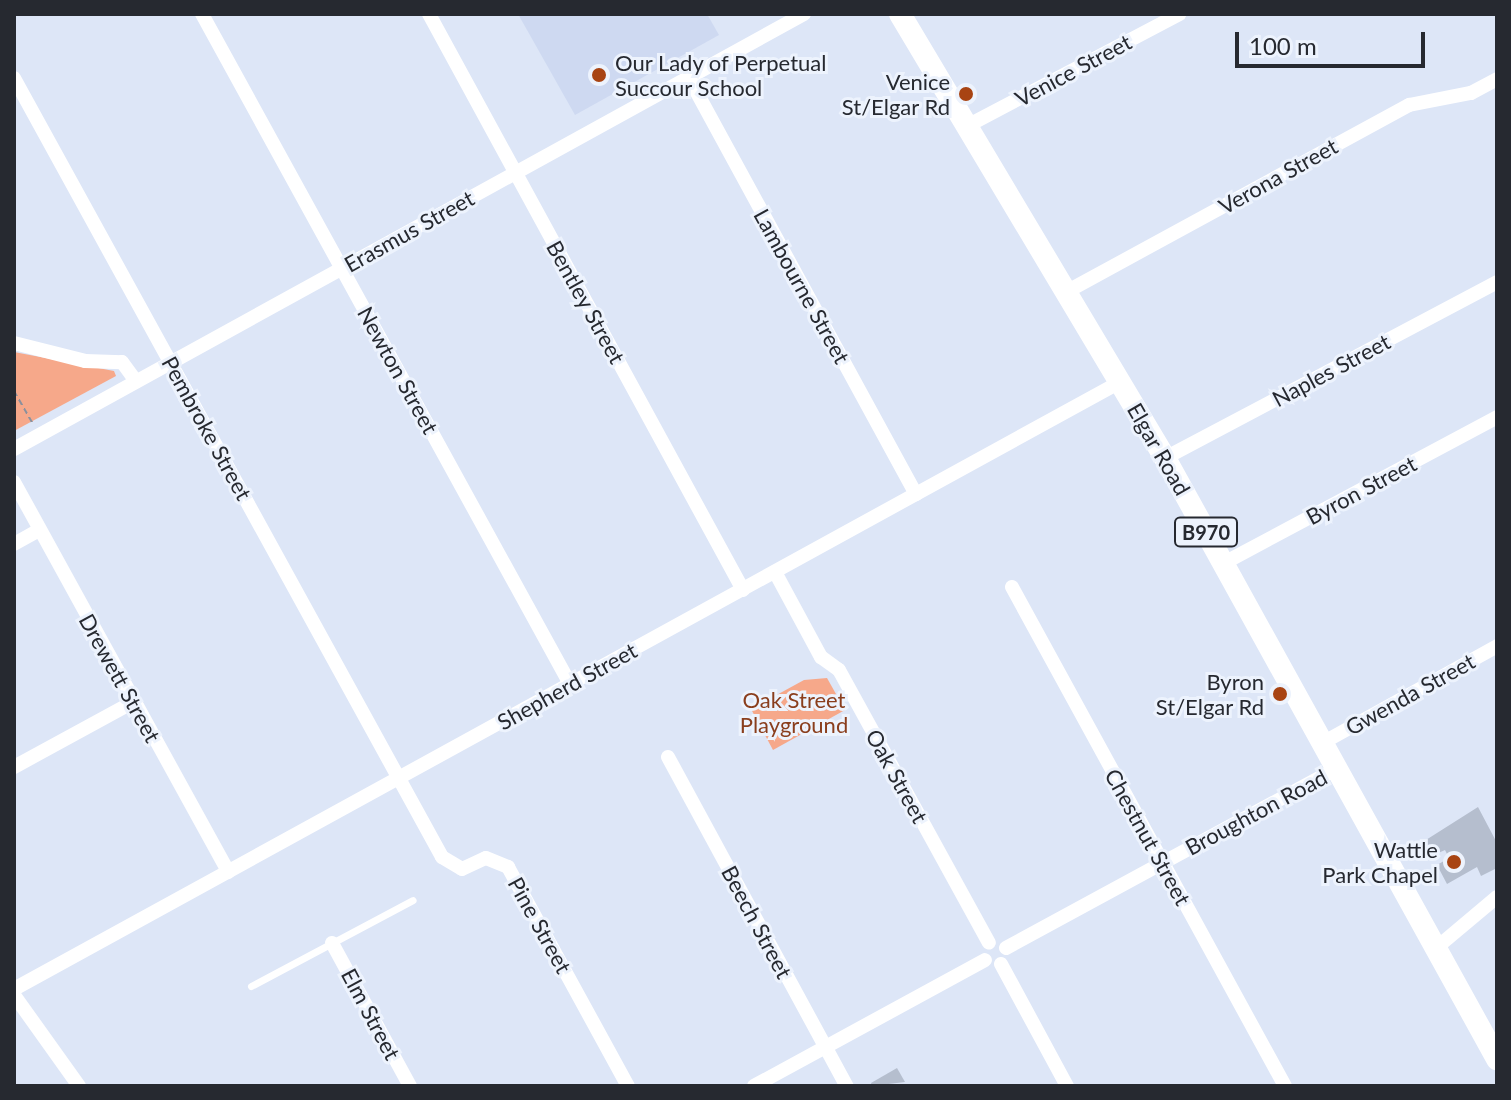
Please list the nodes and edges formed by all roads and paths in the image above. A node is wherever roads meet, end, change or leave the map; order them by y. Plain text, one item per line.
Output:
1 (202, 14) edge
2 (429, 14) edge
3 (804, 14) edge
4 (900, 14) edge
5 (1179, 14) edge
6 (14, 78) edge
7 (689, 78) junction
8 (1497, 79) edge
9 (967, 126) junction
10 (516, 172) junction
11 (341, 267) junction
12 (1497, 282) edge
13 (1066, 292) junction
14 (14, 343) edge
15 (170, 363) junction
16 (136, 381) junction
17 (1120, 382) junction
18 (14, 391) edge
19 (1497, 417) edge
20 (40, 435) junction
21 (14, 449) edge
22 (1165, 458) junction
23 (14, 482) edge
24 (916, 494) junction
25 (39, 530) junction
26 (14, 544) edge
27 (1224, 563) junction
28 (775, 572) junction
29 (1012, 587) dead end
30 (743, 590) junction
31 (1497, 646) edge
32 (570, 684) junction
33 (133, 702) junction
34 (1324, 742) junction
35 (668, 757) dead end
36 (14, 767) edge
37 (1338, 768) junction
38 (400, 778) junction
39 (1162, 863) junction
40 (228, 872) junction
41 (1497, 897) edge
42 (413, 900) dead end
43 (332, 943) junction
44 (989, 943) junction
45 (1006, 948) junction
46 (1435, 949) junction
47 (985, 960) junction
48 (1001, 964) junction
49 (251, 986) dead end
50 (14, 989) edge
51 (14, 995) edge
52 (825, 1047) junction
53 (1496, 1056) edge
54 (79, 1086) edge
55 (410, 1086) edge
56 (628, 1086) edge
57 (754, 1086) edge
58 (847, 1086) edge
59 (1067, 1086) edge
60 (1285, 1086) edge

1 - 11 street, Newton Street
2 - 10 street, Bentley Street
3 - 7 street, Erasmus Street
4 - 9 main road, Elgar Road / B970
5 - 9 street, Venice Street
6 - 15 street, Pembroke Street
7 - 10 street, Erasmus Street
7 - 24 street, Lambourne Street
8 - 13 street, Verona Street
9 - 13 main road, Elgar Road / B970
10 - 11 street, Erasmus Street
10 - 30 street, Bentley Street
11 - 15 street, Erasmus Street
11 - 32 street, Newton Street
12 - 22 street, Naples Street
13 - 17 main road, Elgar Road / B970
14 - 16 street
15 - 16 street, Erasmus Street
15 - 38 street, Pembroke Street
16 - 20 street, Erasmus Street
17 - 22 main road, Elgar Road / B970
17 - 24 street, Shepherd Street
18 - 20 path
19 - 27 street, Byron Street
20 - 21 street, Erasmus Street
22 - 27 main road, Elgar Road / B970
23 - 25 street, Drewett Street
24 - 28 street, Shepherd Street
25 - 26 street
25 - 33 street, Drewett Street
27 - 34 main road, Elgar Road / B970
28 - 30 street, Shepherd Street
28 - 44 street, Oak Street
29 - 39 street, Chestnut Street
30 - 32 street, Shepherd Street
31 - 34 street, Gwenda Street
32 - 38 street, Shepherd Street
33 - 36 street
33 - 40 street, Drewett Street
34 - 37 main road, Elgar Road / B970
35 - 52 street, Beech Street
37 - 39 street, Broughton Road
37 - 46 main road, Elgar Road / B970
38 - 40 street, Shepherd Street
38 - 56 street, Pine Street
39 - 45 street, Broughton Road
39 - 60 street, Chestnut Street
40 - 50 street, Shepherd Street
41 - 46 street
42 - 43 lane
43 - 49 lane
43 - 55 street, Elm Street
44 - 45 street
44 - 47 street
45 - 48 street
46 - 53 main road, Elgar Road / B970
47 - 48 street
47 - 52 street
48 - 59 street
51 - 54 street
52 - 57 street
52 - 58 street, Beech Street

